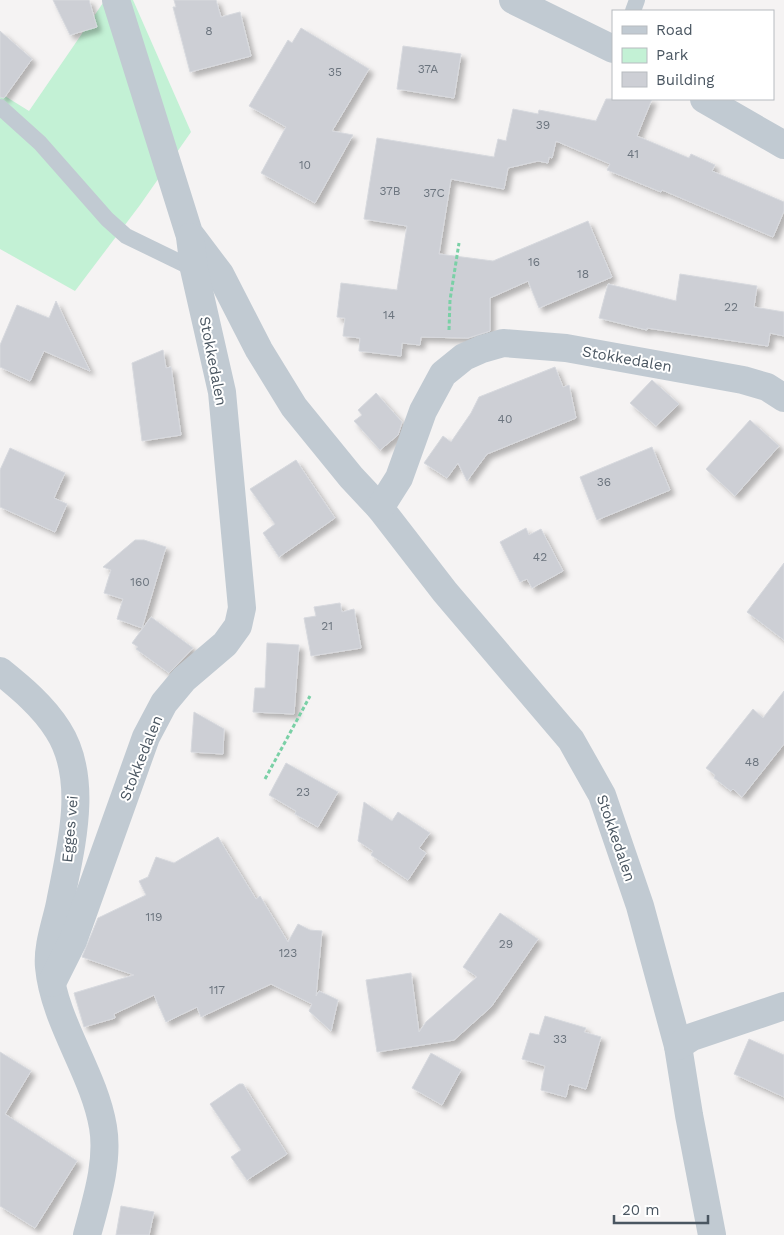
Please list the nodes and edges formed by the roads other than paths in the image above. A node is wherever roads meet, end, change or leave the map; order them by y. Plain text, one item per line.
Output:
1 (116, 0) edge
2 (513, 0) edge
3 (612, 49) edge
4 (706, 100) edge
5 (0, 107) edge
6 (784, 145) edge
7 (189, 233) junction
8 (194, 269) junction
9 (784, 398) edge
10 (380, 508) junction
11 (0, 671) edge
12 (52, 983) junction
13 (784, 1006) edge
14 (678, 1046) junction
15 (87, 1235) edge
16 (712, 1235) edge

1 - 7 street, Stokkedalen
2 - 3 street
4 - 6 street
5 - 8 lane
7 - 8 street, Stokkedalen
7 - 10 street, Stokkedalen
8 - 12 street, Stokkedalen
9 - 10 street, Stokkedalen
10 - 14 street, Stokkedalen
11 - 12 street, Egges vei
12 - 15 street
13 - 14 street
14 - 16 street, Stokkedalen

